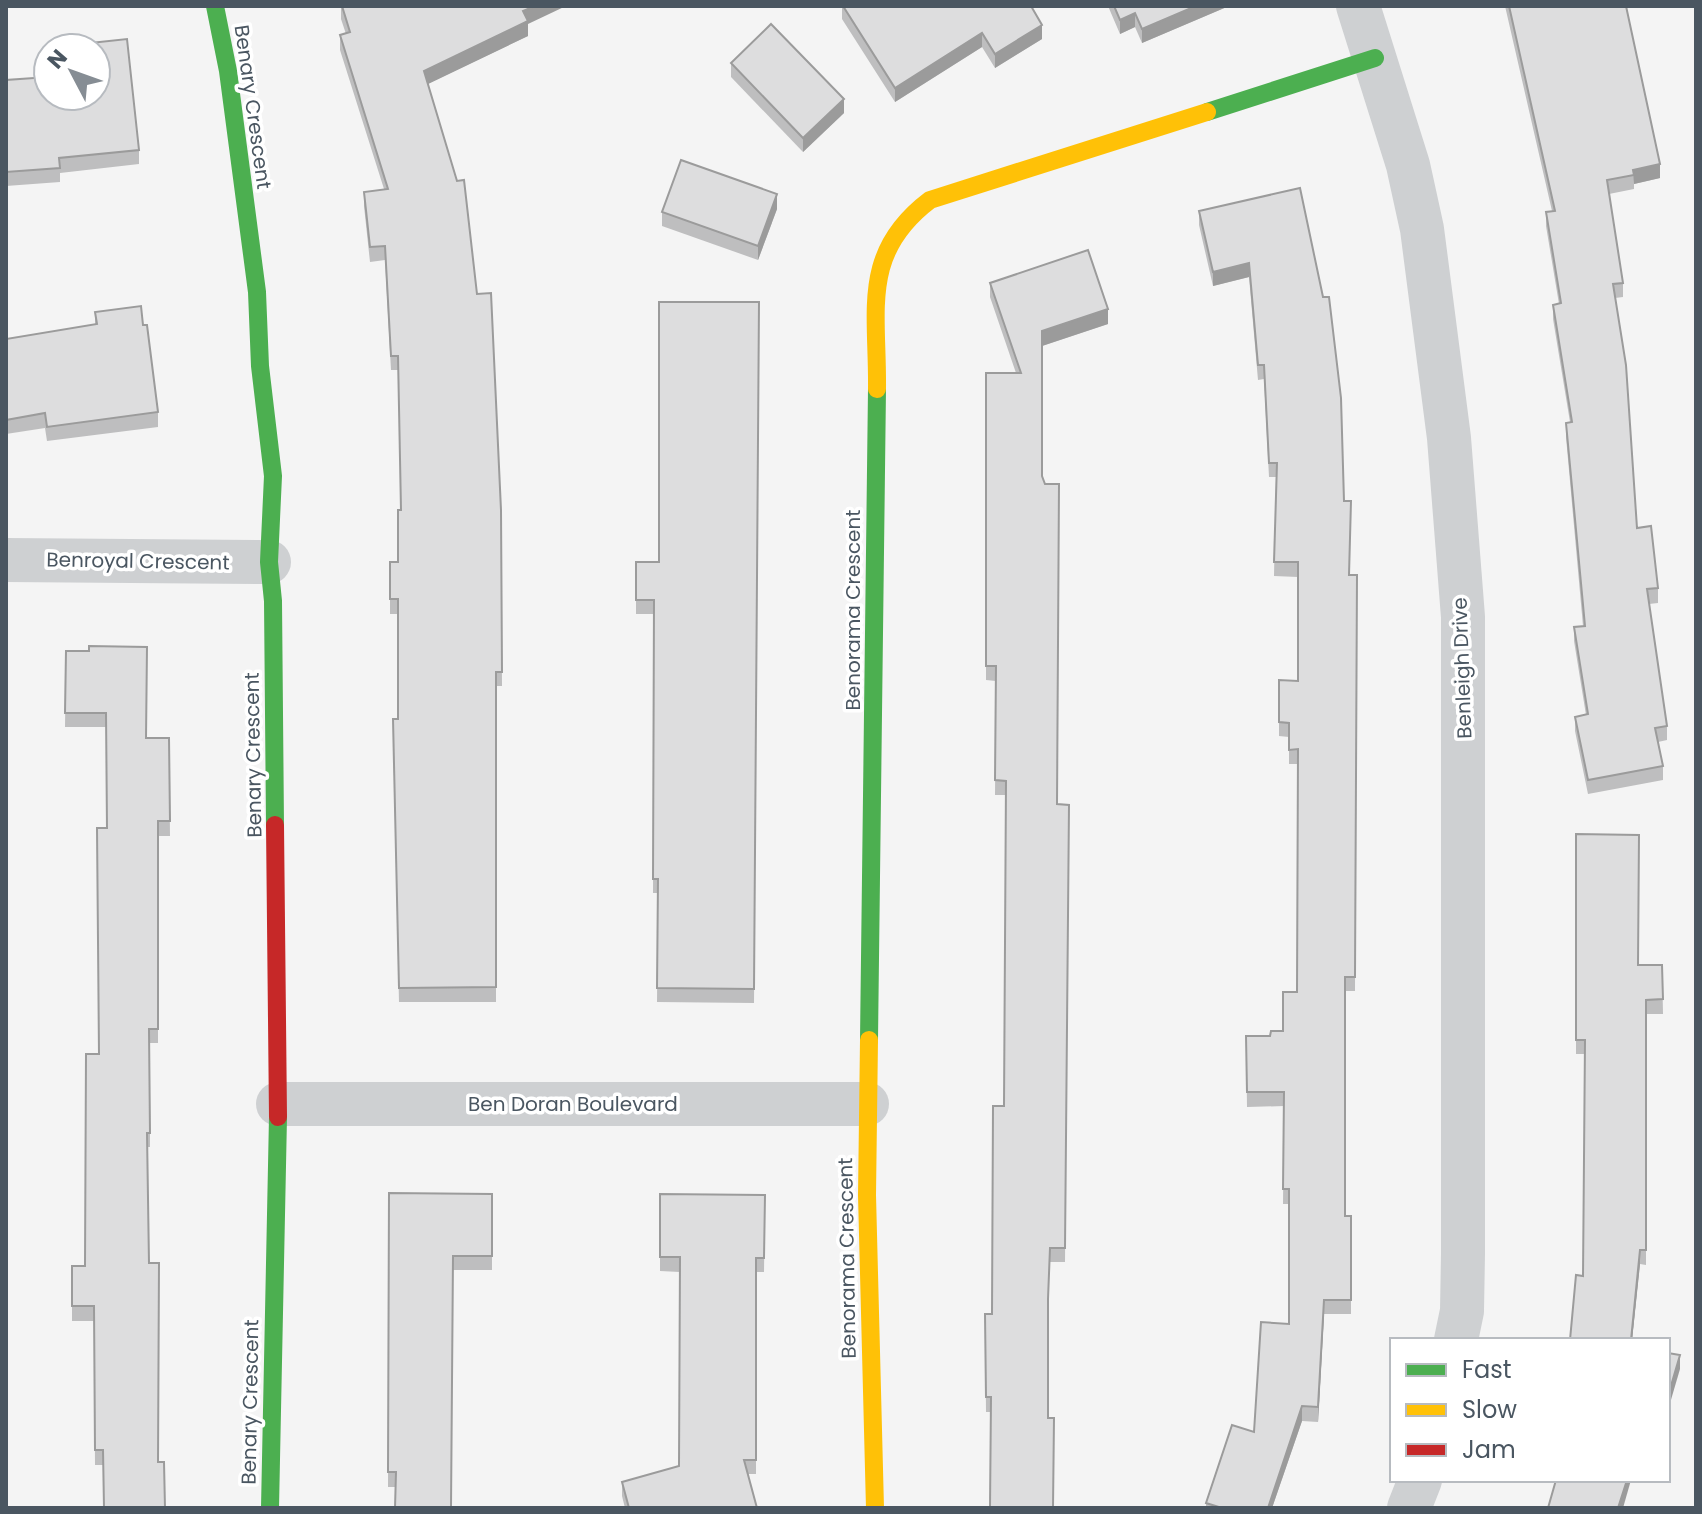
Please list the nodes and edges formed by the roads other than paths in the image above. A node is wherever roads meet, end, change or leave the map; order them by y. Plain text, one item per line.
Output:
1 (215, 6) edge
2 (1358, 6) edge
3 (1375, 58) junction
4 (6, 560) edge
5 (269, 562) junction
6 (278, 1104) junction
7 (867, 1104) junction
8 (1456, 1338) edge
9 (1419, 1482) edge
10 (270, 1508) edge
11 (875, 1508) edge
12 (1409, 1508) edge

1 - 5 street, Benary Crescent
2 - 3 street, Benleigh Drive
3 - 7 street, Benorama Crescent
3 - 8 street, Benleigh Drive
4 - 5 street, Benroyal Crescent
5 - 6 street, Benary Crescent
6 - 7 street, Ben Doran Boulevard
6 - 10 street, Benary Crescent
7 - 11 street, Benorama Crescent
9 - 12 street

